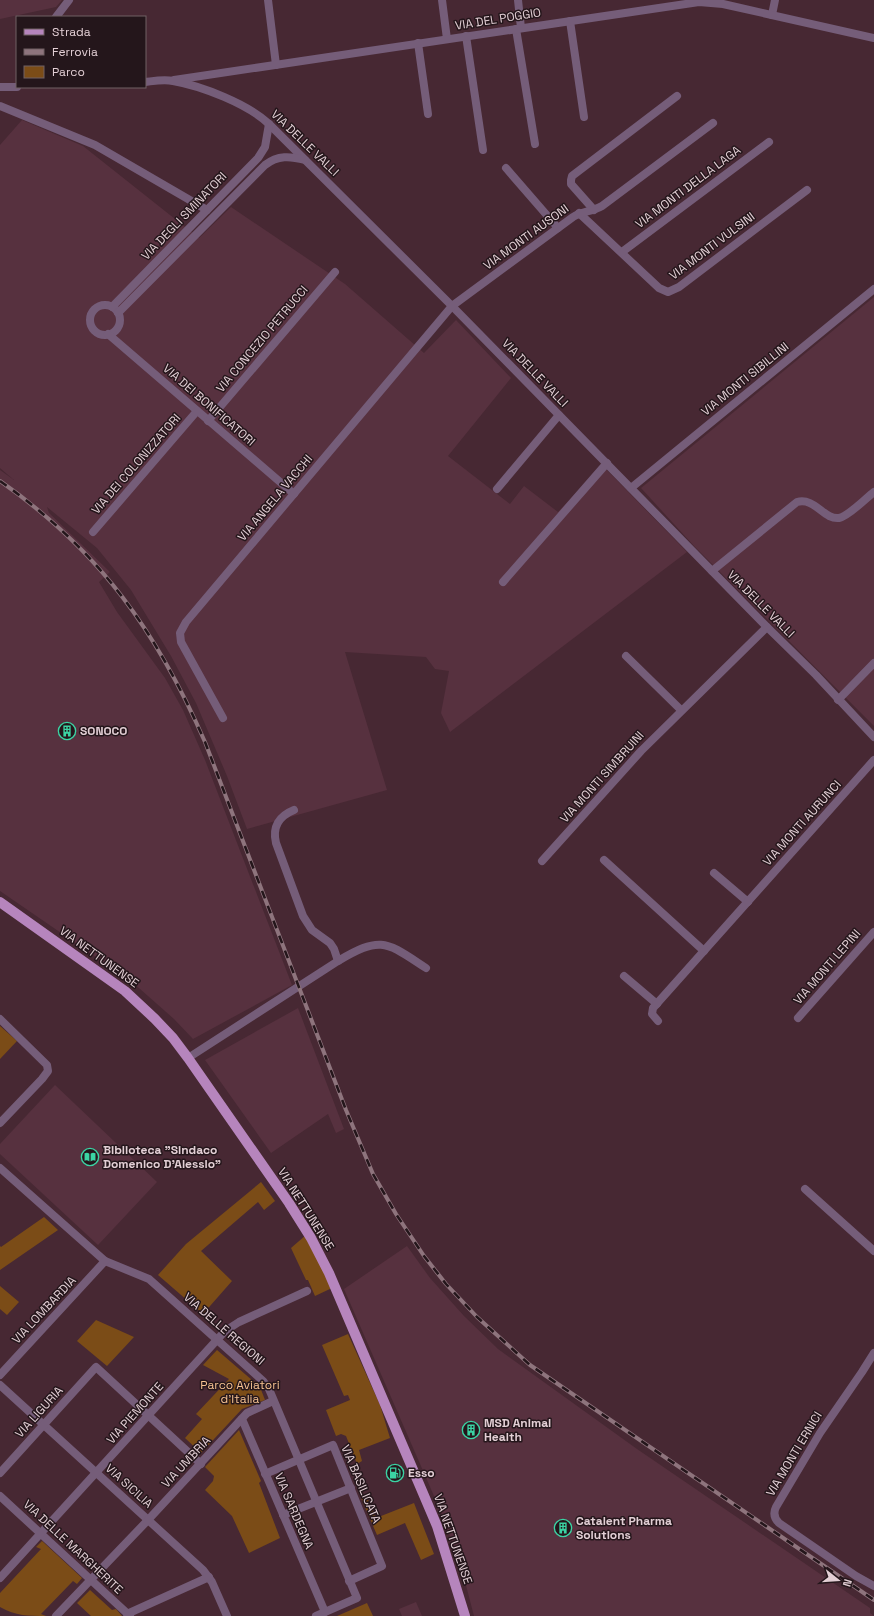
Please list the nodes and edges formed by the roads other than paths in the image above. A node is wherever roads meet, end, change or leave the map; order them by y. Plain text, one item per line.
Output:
1 (69, 0) edge
2 (268, 0) edge
3 (442, 0) edge
4 (518, 0) edge
5 (775, 0) edge
6 (705, 1) edge
7 (772, 15) junction
8 (57, 16) edge
9 (570, 21) junction
10 (519, 28) junction
11 (466, 36) junction
12 (874, 38) edge
13 (447, 39) junction
14 (418, 44) junction
15 (276, 65) junction
16 (172, 81) junction
17 (146, 82) edge
18 (16, 87) edge
19 (0, 88) edge
20 (677, 96) dead end
21 (0, 106) edge
22 (428, 114) dead end
23 (584, 117) dead end
24 (713, 123) dead end
25 (269, 124) junction
26 (267, 139) junction
27 (285, 139) junction
28 (769, 142) dead end
29 (535, 144) dead end
30 (483, 150) dead end
31 (280, 157) junction
32 (306, 160) junction
33 (506, 168) dead end
34 (807, 190) dead end
35 (207, 210) junction
36 (594, 210) junction
37 (579, 213) junction
38 (558, 228) junction
39 (622, 252) junction
40 (335, 272) dead end
41 (874, 289) edge
42 (452, 306) junction
43 (115, 310) junction
44 (108, 334) junction
45 (197, 411) junction
46 (559, 415) junction
47 (208, 421) junction
48 (606, 463) junction
49 (630, 488) junction
50 (497, 489) dead end
51 (874, 492) edge
52 (294, 494) junction
53 (93, 532) dead end
54 (712, 571) junction
55 (503, 582) dead end
56 (767, 627) junction
57 (626, 656) dead end
58 (874, 663) edge
59 (838, 700) junction
60 (681, 710) junction
61 (223, 718) dead end
62 (874, 737) edge
63 (874, 760) edge
64 (294, 810) dead end
65 (604, 860) dead end
66 (542, 862) dead end
67 (714, 873) dead end
68 (0, 902) edge
69 (748, 902) junction
70 (874, 932) edge
71 (704, 951) junction
72 (338, 961) junction
73 (426, 968) dead end
74 (624, 976) dead end
75 (657, 1004) junction
76 (798, 1018) dead end
77 (0, 1019) edge
78 (658, 1021) dead end
79 (188, 1058) junction
80 (0, 1123) edge
81 (0, 1168) edge
82 (805, 1189) dead end
83 (874, 1251) edge
84 (105, 1261) junction
85 (307, 1291) dead end
86 (217, 1339) junction
87 (874, 1353) edge
88 (871, 1367) edge
89 (0, 1375) edge
90 (0, 1385) edge
91 (274, 1401) junction
92 (148, 1416) junction
93 (242, 1419) junction
94 (44, 1425) junction
95 (298, 1460) junction
96 (200, 1464) junction
97 (0, 1473) edge
98 (96, 1473) junction
99 (265, 1474) junction
100 (351, 1488) junction
101 (0, 1496) edge
102 (315, 1502) junction
103 (283, 1515) junction
104 (148, 1520) junction
105 (41, 1534) junction
106 (209, 1577) junction
107 (0, 1578) edge
108 (91, 1580) junction
109 (349, 1581) junction
110 (874, 1586) edge
111 (325, 1612) junction
112 (129, 1615) edge
113 (56, 1616) edge
114 (227, 1616) edge
115 (316, 1616) edge
116 (465, 1616) edge

1 - 8 street
2 - 15 street
3 - 13 street
4 - 10 street
5 - 7 street
6 - 7 street, VIA DEL POGGIO
6 - 9 street, VIA DEL POGGIO
7 - 12 street, VIA DEL POGGIO
9 - 10 street, VIA DEL POGGIO
9 - 23 street
10 - 11 street, VIA DEL POGGIO
10 - 29 street
11 - 13 street, VIA DEL POGGIO
11 - 30 street
13 - 14 street, VIA DEL POGGIO
14 - 15 street, VIA DEL POGGIO
14 - 22 street
15 - 16 street, VIA DEL POGGIO
16 - 17 street, VIA DELLE VALLI
16 - 25 street, VIA DELLE VALLI
18 - 19 street
20 - 36 street
21 - 35 street
24 - 36 street, VIA MONTI AUSONI
25 - 26 street, VIA DEGLI SMINATORI
25 - 27 street, VIA DELLE VALLI
26 - 27 street
26 - 35 street, VIA DEGLI SMINATORI
27 - 31 street
27 - 32 street, VIA DELLE VALLI
28 - 39 street, VIA MONTI DELLA LAGA
31 - 32 street
31 - 43 street, VIA DEGLI SMINATORI
32 - 42 street, VIA DELLE VALLI
33 - 38 street
34 - 39 street, VIA MONTI VULSINI
35 - 43 street, VIA DEGLI SMINATORI
36 - 37 street, VIA MONTI AUSONI
37 - 38 street, VIA MONTI AUSONI
37 - 39 street, VIA MONTI VULSINI
38 - 42 street, VIA MONTI AUSONI
40 - 47 street, VIA CONCEZIO PETRUCCI
41 - 49 street, VIA MONTI SIBILLINI
42 - 46 street, VIA DELLE VALLI
42 - 52 street, VIA ANGELA VACCHI
43 - 44 street
43 - 44 street
44 - 45 street, VIA DEI BONIFICATORI
45 - 47 street, VIA DEI BONIFICATORI
45 - 53 street, VIA DEI COLONIZZATORI
46 - 48 street, VIA DELLE VALLI
46 - 50 street
47 - 52 street, VIA DEI BONIFICATORI
48 - 49 street, VIA DELLE VALLI
48 - 55 street
49 - 54 street, VIA DELLE VALLI
51 - 54 street
52 - 61 street, VIA ANGELA VACCHI
54 - 56 street, VIA DELLE VALLI
56 - 59 street, VIA DELLE VALLI
56 - 60 street, VIA MONTI SIMBRUINI
57 - 60 street
58 - 59 street
59 - 62 street, VIA DELLE VALLI
60 - 66 street, VIA MONTI SIMBRUINI
63 - 69 street, VIA MONTI AURUNCI
64 - 72 street
65 - 71 street
67 - 69 street
68 - 79 main road, VIA NETTUNENSE
69 - 71 street, VIA MONTI AURUNCI
70 - 76 street, VIA MONTI LEPINI
71 - 75 street, VIA MONTI AURUNCI
72 - 73 street
72 - 79 street
74 - 75 street
75 - 78 street
77 - 80 street
79 - 116 main road, VIA NETTUNENSE
81 - 84 street, VIA DELLE REGIONI
82 - 83 street
84 - 86 street, VIA DELLE REGIONI
84 - 89 street, VIA LOMBARDIA
85 - 86 street, VIA PIEMONTE
86 - 91 street, VIA DELLE REGIONI
86 - 92 street, VIA PIEMONTE
87 - 88 street, VIA MONTI ERNICI
88 - 110 street, VIA MONTI ERNICI
90 - 94 street, VIA SICILIA
91 - 93 street, VIA UMBRIA
91 - 95 street, VIA DELLE REGIONI
92 - 94 street, VIA LIGURIA
92 - 96 street
92 - 98 street, VIA PIEMONTE
93 - 96 street, VIA UMBRIA
93 - 99 street, VIA SARDEGNA
94 - 97 street, VIA LIGURIA
94 - 98 street, VIA SICILIA
95 - 99 street, VIA BASILICATA
95 - 100 street, VIA BASILICATA
95 - 102 street, VIA DELLE REGIONI
96 - 104 street, VIA UMBRIA
98 - 104 street, VIA SICILIA
98 - 105 street, VIA PIEMONTE
99 - 103 street, VIA SARDEGNA
100 - 102 street
100 - 109 street, VIA BASILICATA
101 - 105 street, VIA DELLE MARGHERITE
102 - 103 street
102 - 109 street, VIA DELLE REGIONI
103 - 111 street, VIA SARDEGNA
104 - 106 street, VIA SICILIA
104 - 108 street, VIA UMBRIA
105 - 107 street, VIA PIEMONTE
105 - 108 street, VIA DELLE MARGHERITE
106 - 112 street
106 - 114 street, VIA SICILIA
108 - 112 street, VIA DELLE MARGHERITE
108 - 113 street, VIA UMBRIA
109 - 111 street, VIA DELLE REGIONI
111 - 115 street

